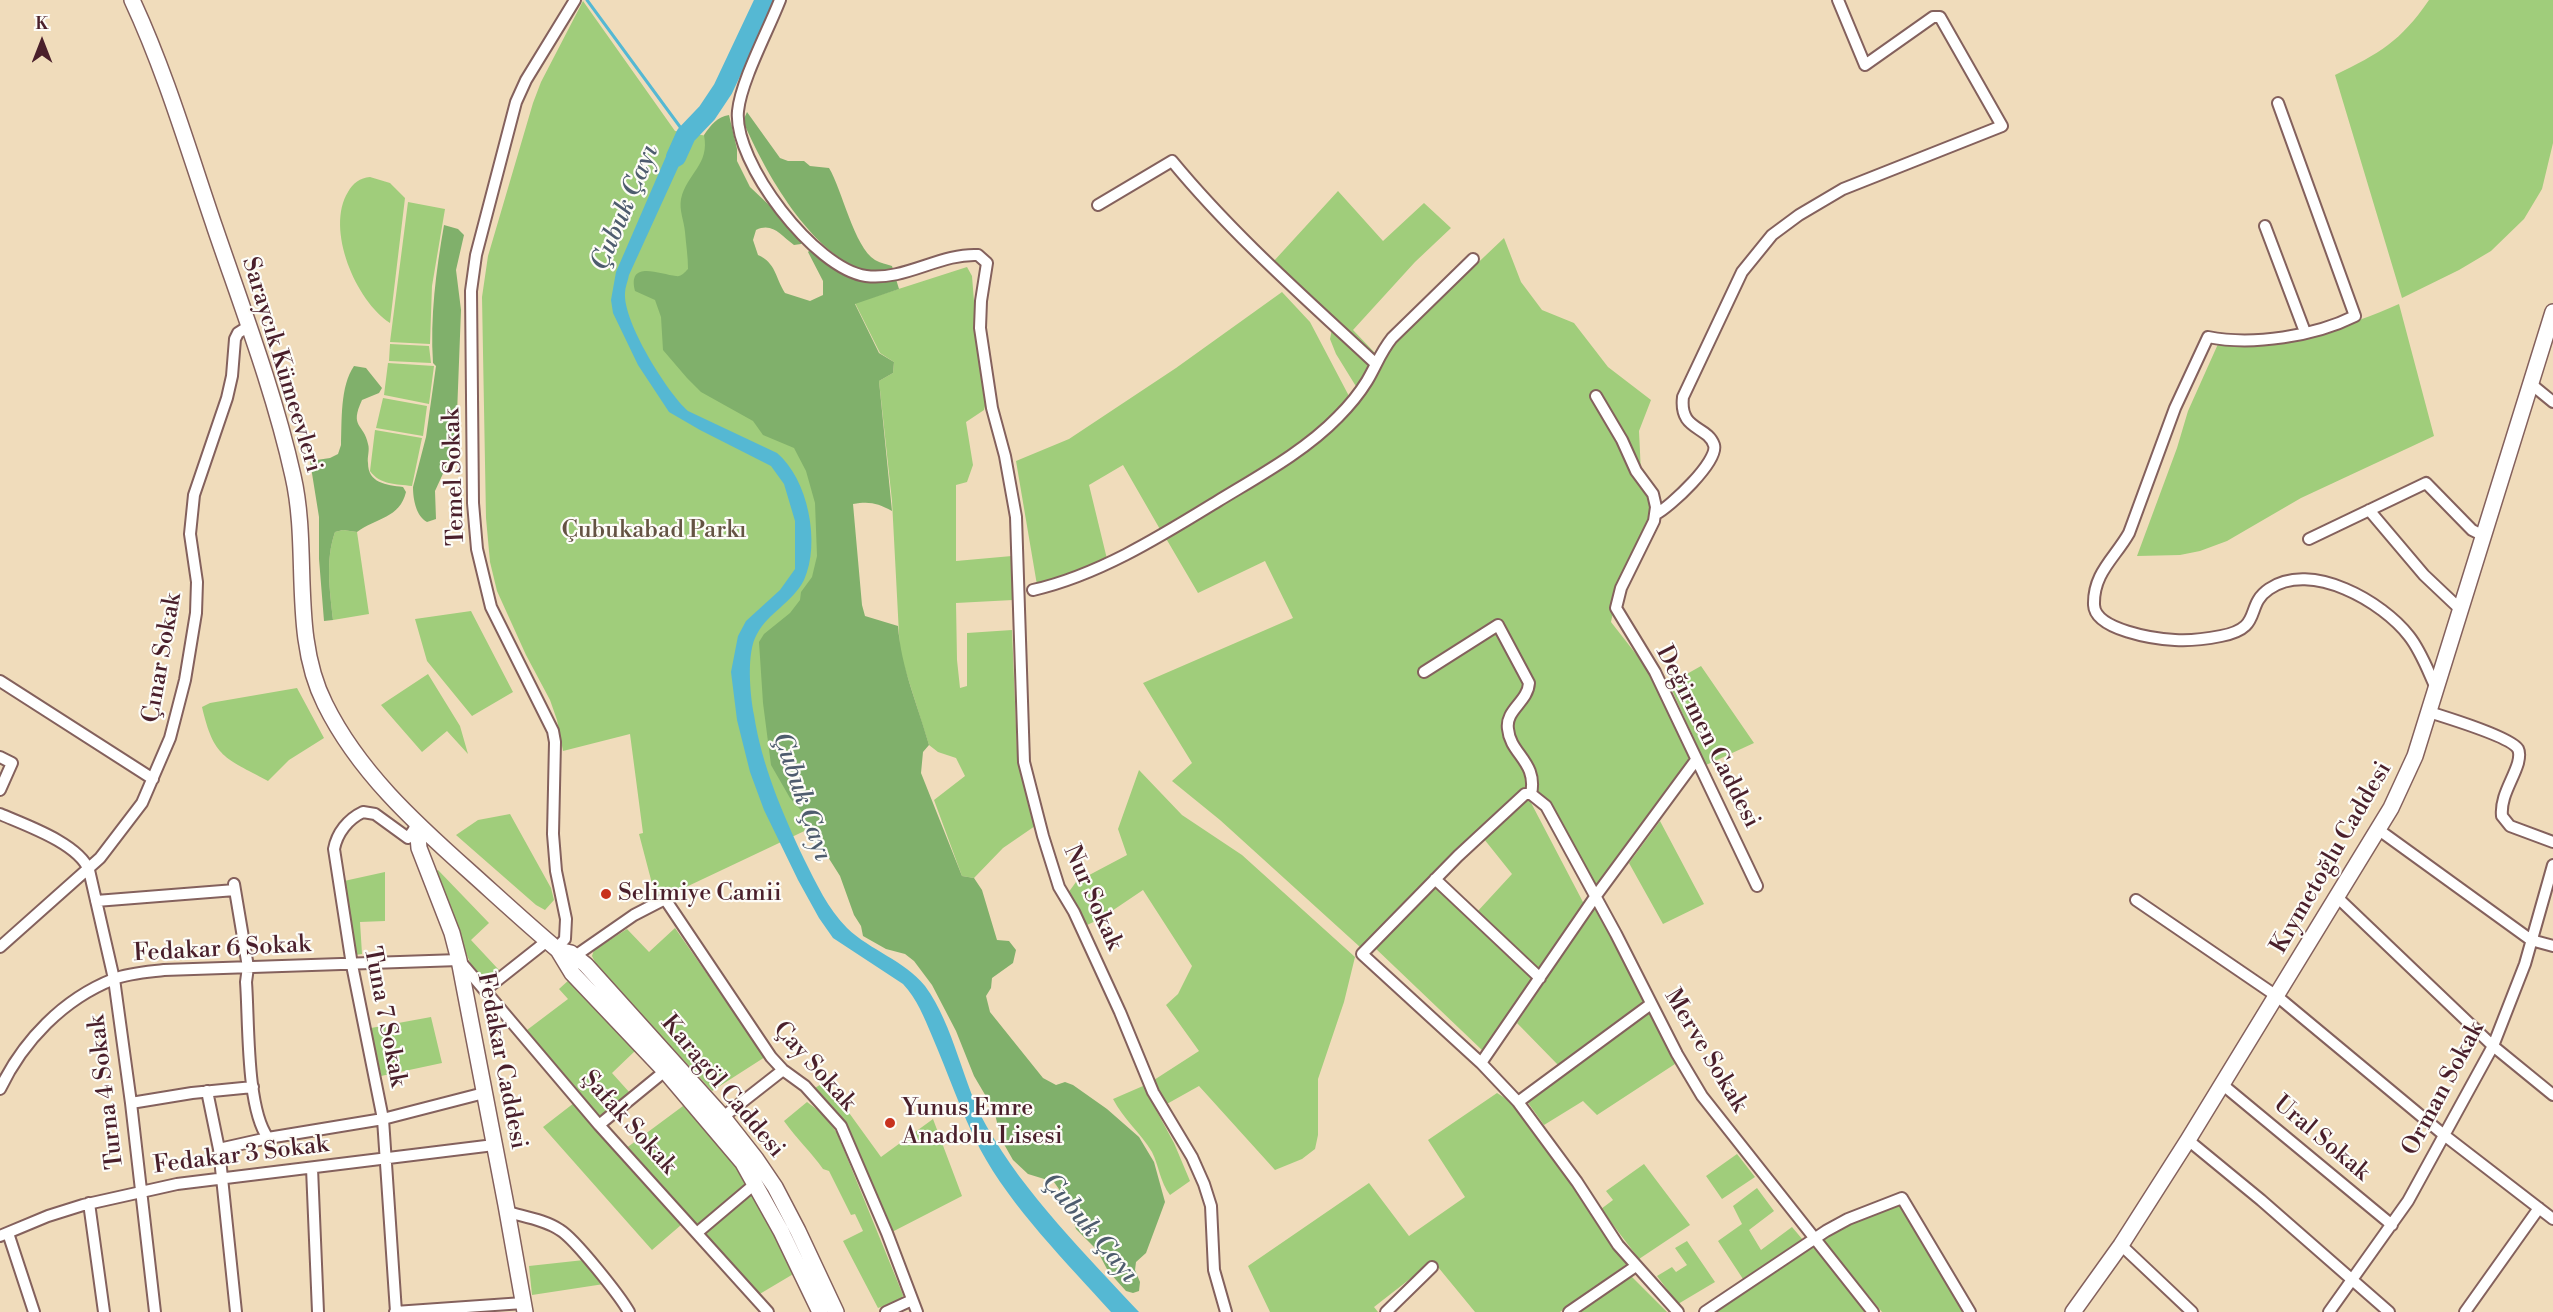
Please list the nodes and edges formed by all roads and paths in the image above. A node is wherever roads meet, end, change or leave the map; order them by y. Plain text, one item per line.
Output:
1 (132, 0) edge
2 (780, 0) edge
3 (1838, 0) edge
4 (574, 2) edge
5 (2278, 103) dead end
6 (1098, 205) dead end
7 (2265, 225) dead end
8 (1473, 259) dead end
9 (2553, 312) edge
10 (249, 326) junction
11 (2305, 332) junction
12 (1376, 364) junction
13 (2531, 384) junction
14 (1596, 396) dead end
15 (2553, 402) edge
16 (2369, 510) junction
17 (1656, 514) junction
18 (2484, 536) junction
19 (2309, 539) dead end
20 (1033, 590) dead end
21 (2461, 610) junction
22 (1424, 672) dead end
23 (0, 681) edge
24 (2436, 688) junction
25 (2429, 712) junction
26 (0, 757) edge
27 (1696, 759) junction
28 (153, 779) junction
29 (0, 790) edge
30 (1531, 794) junction
31 (0, 814) edge
32 (417, 825) junction
33 (2379, 830) junction
34 (2553, 842) edge
35 (2553, 865) edge
36 (89, 870) junction
37 (1435, 879) junction
38 (1757, 886) dead end
39 (1595, 897) junction
40 (2338, 898) junction
41 (2136, 900) dead end
42 (96, 901) junction
43 (2531, 940) junction
44 (553, 946) junction
45 (2553, 946) edge
46 (0, 947) edge
47 (575, 956) junction
48 (459, 960) junction
49 (352, 965) junction
50 (248, 967) junction
51 (1540, 978) junction
52 (114, 979) junction
53 (485, 990) junction
54 (2278, 997) junction
55 (1651, 1004) junction
56 (2493, 1046) junction
57 (1480, 1063) junction
58 (783, 1070) junction
59 (665, 1071) junction
60 (2223, 1085) junction
61 (253, 1087) junction
62 (0, 1089) edge
63 (207, 1091) junction
64 (484, 1093) junction
65 (2553, 1095) edge
66 (131, 1102) junction
67 (1518, 1102) junction
68 (723, 1117) junction
69 (383, 1119) junction
70 (599, 1125) junction
71 (2444, 1135) junction
72 (268, 1138) junction
73 (2188, 1140) junction
74 (494, 1145) junction
75 (219, 1149) junction
76 (387, 1158) junction
77 (312, 1168) junction
78 (222, 1178) junction
79 (756, 1183) junction
80 (139, 1191) junction
81 (89, 1203) junction
82 (2539, 1208) junction
83 (508, 1212) junction
84 (2553, 1219) edge
85 (2392, 1225) junction
86 (698, 1232) junction
87 (4, 1235) edge
88 (1814, 1238) junction
89 (2121, 1245) junction
90 (1636, 1266) junction
91 (1432, 1267) dead end
92 (2353, 1281) junction
93 (912, 1300) junction
94 (524, 1308) edge
95 (34, 1312) edge
96 (104, 1312) edge
97 (155, 1312) edge
98 (236, 1312) edge
99 (318, 1312) edge
100 (396, 1312) edge
101 (629, 1312) edge
102 (768, 1312) edge
103 (820, 1312) edge
104 (836, 1312) edge
105 (886, 1312) edge
106 (917, 1312) edge
107 (1226, 1312) edge
108 (1386, 1312) edge
109 (1569, 1312) edge
110 (1678, 1312) edge
111 (1705, 1312) edge
112 (1873, 1312) edge
113 (1970, 1312) edge
114 (2073, 1312) edge
115 (2192, 1312) edge
116 (2329, 1312) edge
117 (2389, 1312) edge
118 (2465, 1312) edge

1 - 10 main road, Saraycık Kümeevleri
2 - 107 street, Nur Sokak
3 - 17 street
4 - 44 street, Temel Sokak
5 - 11 street
6 - 12 street
7 - 11 street
8 - 12 street
9 - 13 main road, Kıymetoğlu Caddesi
10 - 28 street, Çınar Sokak
10 - 32 main road, Saraycık Kümeevleri
11 - 24 street
12 - 20 street
13 - 15 street
13 - 18 main road, Kıymetoğlu Caddesi
14 - 17 street
16 - 18 street
16 - 19 street
16 - 21 street
17 - 27 street, Değirmen Caddesi
18 - 21 main road, Kıymetoğlu Caddesi
21 - 24 main road, Kıymetoğlu Caddesi
22 - 30 street
23 - 28 street
24 - 25 main road, Kıymetoğlu Caddesi
25 - 33 main road, Kıymetoğlu Caddesi
25 - 34 street
26 - 29 street
27 - 38 street, Değirmen Caddesi
27 - 39 street
28 - 36 street, Çınar Sokak
30 - 37 street
30 - 39 street, Merve Sokak
31 - 36 street
32 - 44 main road, Saraycık Kümeevleri
32 - 48 main road, Fedakar Caddesi
32 - 49 street, Tuna 7 Sokak
33 - 40 main road, Kıymetoğlu Caddesi
33 - 43 street
35 - 43 street, Orman Sokak
36 - 42 street, Turna 4 Sokak
36 - 46 street, Çınar Sokak
37 - 51 street
37 - 57 street
39 - 51 street
39 - 55 street, Merve Sokak
40 - 54 main road, Kıymetoğlu Caddesi
40 - 56 street
41 - 54 street
42 - 50 street
42 - 52 street, Turna 4 Sokak
43 - 45 street
43 - 56 street, Orman Sokak
44 - 47 main road, Karagöl Caddesi
44 - 53 street
44 - 59 main road
47 - 58 street, Çay Sokak
47 - 68 main road, Karagöl Caddesi
48 - 49 street, Fedakar 6 Sokak
48 - 53 street, Şafak Sokak
48 - 64 main road, Fedakar Caddesi
49 - 50 street, Fedakar 6 Sokak
49 - 69 street, Tuna 7 Sokak
50 - 52 street, Fedakar 6 Sokak
50 - 61 street
51 - 57 street
52 - 62 street, Fedakar 6 Sokak
52 - 66 street, Turna 4 Sokak
53 - 70 street, Şafak Sokak
54 - 60 main road, Kıymetoğlu Caddesi
54 - 71 street
55 - 67 street
55 - 88 street, Merve Sokak
56 - 65 street
56 - 71 street, Orman Sokak
57 - 67 street
58 - 68 street
58 - 93 street, Çay Sokak
59 - 70 street
59 - 79 main road
60 - 73 main road, Kıymetoğlu Caddesi
60 - 85 street, Ural Sokak
61 - 63 street
61 - 72 street
63 - 66 street
63 - 75 street
64 - 69 street, Fedakar 3 Sokak
64 - 74 main road, Fedakar Caddesi
66 - 80 street, Turna 4 Sokak
67 - 90 street
68 - 104 main road, Karagöl Caddesi
69 - 72 street, Fedakar 3 Sokak
69 - 76 street, Tuna 7 Sokak
70 - 86 street, Şafak Sokak
71 - 82 street
71 - 85 street, Orman Sokak
72 - 75 street, Fedakar 3 Sokak
73 - 89 main road, Kıymetoğlu Caddesi
73 - 92 street
74 - 76 street, Fedakar 3 Sokak
74 - 83 main road, Fedakar Caddesi
75 - 78 street
76 - 77 street, Fedakar 3 Sokak
76 - 100 street, Tuna 7 Sokak
77 - 78 street, Fedakar 3 Sokak
77 - 99 street
78 - 80 street, Fedakar 3 Sokak
78 - 98 street
79 - 86 street
79 - 103 main road
80 - 81 street, Fedakar 3 Sokak
80 - 97 street, Turna 4 Sokak
81 - 87 street, Fedakar 3 Sokak
81 - 96 street
82 - 84 street
82 - 118 street
83 - 94 main road, Fedakar Caddesi
83 - 101 street
85 - 92 street, Orman Sokak
86 - 102 street, Şafak Sokak
87 - 95 street
88 - 111 street
88 - 112 street, Merve Sokak
88 - 113 street
89 - 114 main road, Kıymetoğlu Caddesi
89 - 115 street
90 - 109 street
90 - 110 street
91 - 108 street
92 - 116 street, Orman Sokak
92 - 117 street
93 - 105 street
93 - 106 street, Çay Sokak
94 - 100 street

